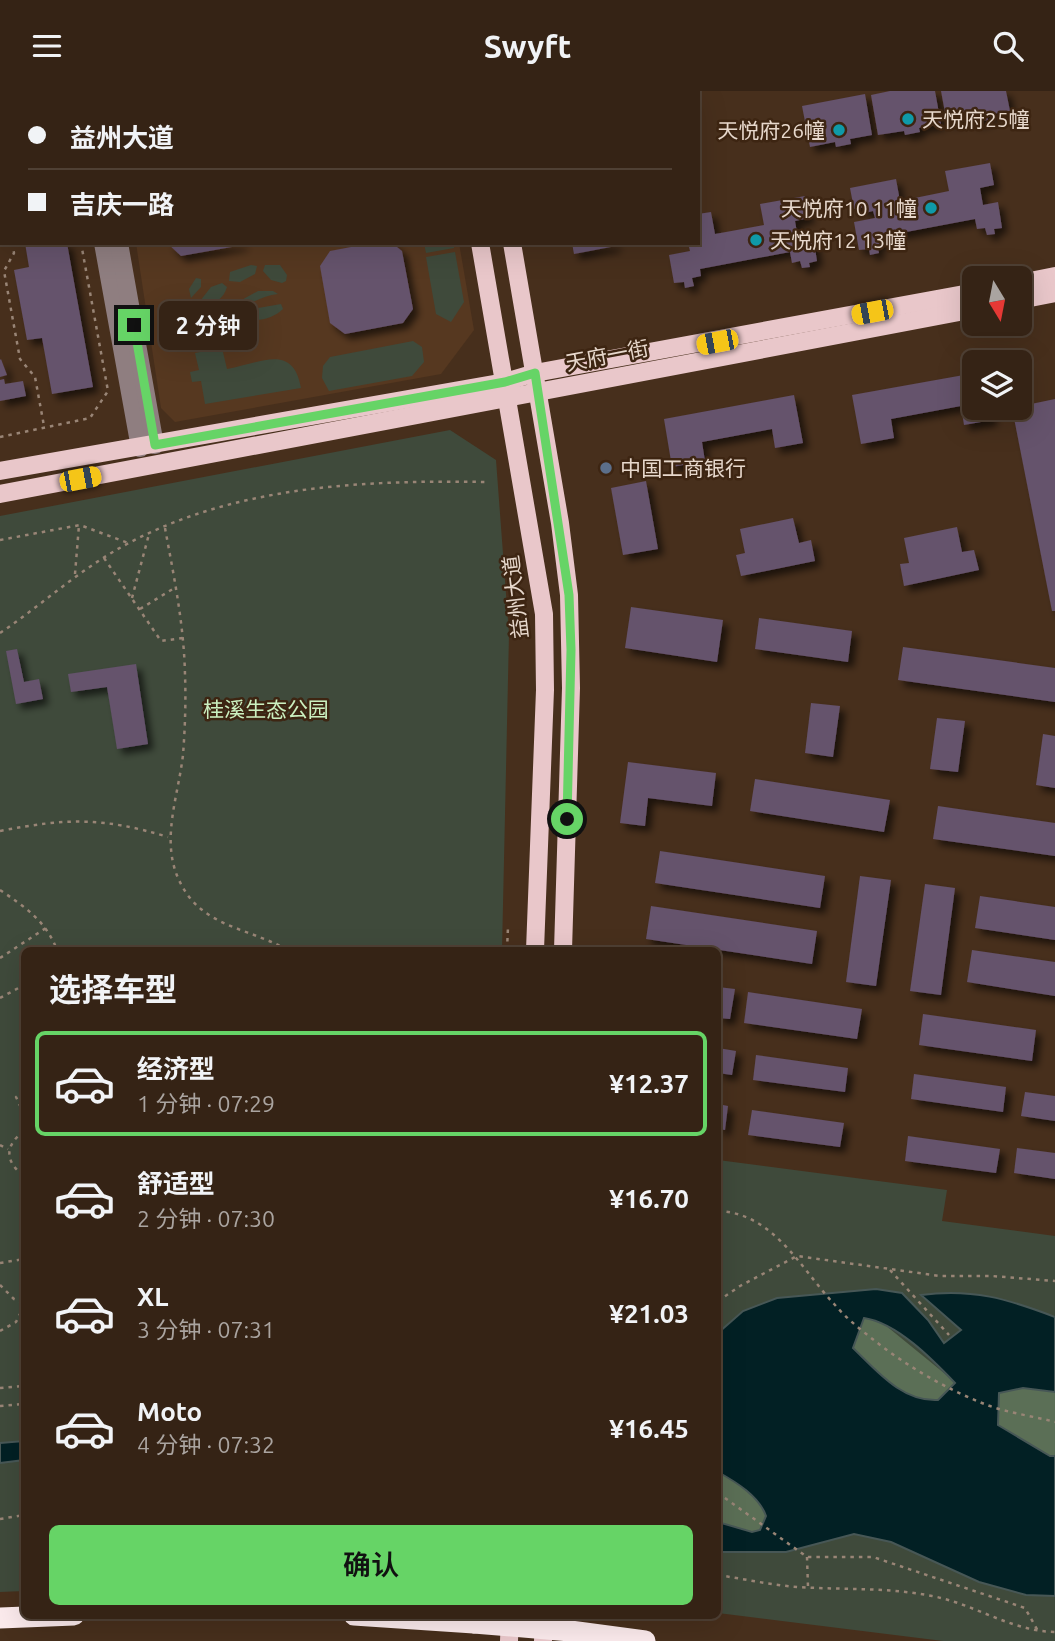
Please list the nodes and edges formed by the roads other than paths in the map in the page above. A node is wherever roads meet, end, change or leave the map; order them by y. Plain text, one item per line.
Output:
1 (103, 245) edge
2 (120, 245) edge
3 (480, 245) edge
4 (512, 245) edge
5 (1055, 276) edge
6 (1032, 281) edge
7 (1055, 293) edge
8 (962, 295) edge
9 (1032, 298) edge
10 (962, 311) edge
11 (536, 382) junction
12 (507, 390) junction
13 (148, 446) junction
14 (0, 471) edge
15 (0, 494) edge
16 (535, 947) edge
17 (563, 947) edge
18 (21, 1617) edge
19 (0, 1618) edge
20 (414, 1619) edge
21 (510, 1619) edge
22 (544, 1619) edge
23 (509, 1641) edge
24 (543, 1641) edge
25 (645, 1641) edge

1 - 13 street
2 - 13 street
3 - 12 main road, 益州大道
4 - 11 main road
5 - 6 main road
7 - 9 main road
8 - 11 main road, 天府一街
10 - 11 main road, 天府一街
11 - 12 main road, 天府一街
11 - 17 main road
12 - 13 main road, 天府一街
12 - 15 main road, 天府一街
12 - 16 main road, 益州大道
13 - 14 main road, 天府一街
18 - 19 highway
20 - 25 highway, bridge
21 - 23 main road
22 - 24 main road

